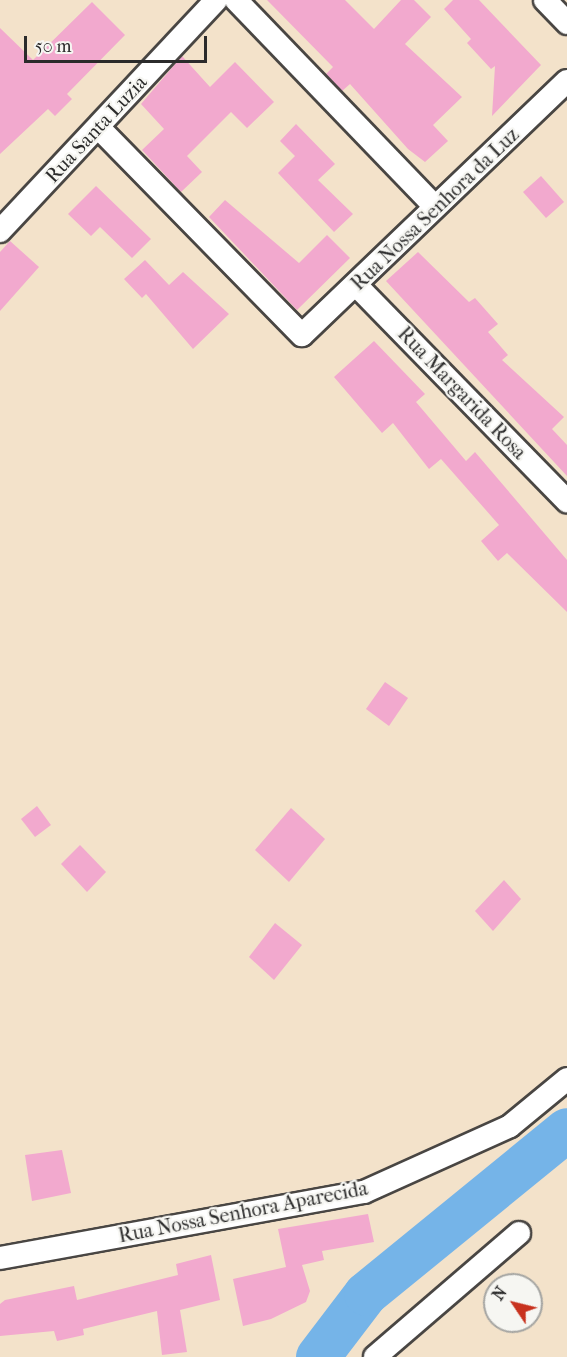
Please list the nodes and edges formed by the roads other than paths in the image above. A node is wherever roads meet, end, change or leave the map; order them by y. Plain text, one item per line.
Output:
1 (216, 0) edge
2 (236, 0) edge
3 (545, 0) edge
4 (567, 23) edge
5 (567, 81) edge
6 (99, 128) junction
7 (435, 207) junction
8 (0, 231) edge
9 (357, 286) junction
10 (567, 501) edge
11 (567, 1079) edge
12 (519, 1233) dead end
13 (0, 1258) edge
14 (375, 1357) edge

1 - 6 street, Rua Santa Luzia
2 - 7 street
3 - 4 street
5 - 7 street, Rua Nossa Senhora da Luz
6 - 8 street, Rua Santa Luzia
6 - 9 street, Rua Nossa Senhora da Luz
7 - 9 street, Rua Nossa Senhora da Luz
9 - 10 street, Rua Margarida Rosa
11 - 13 street, Rua Nossa Senhora Aparecida
12 - 14 street

